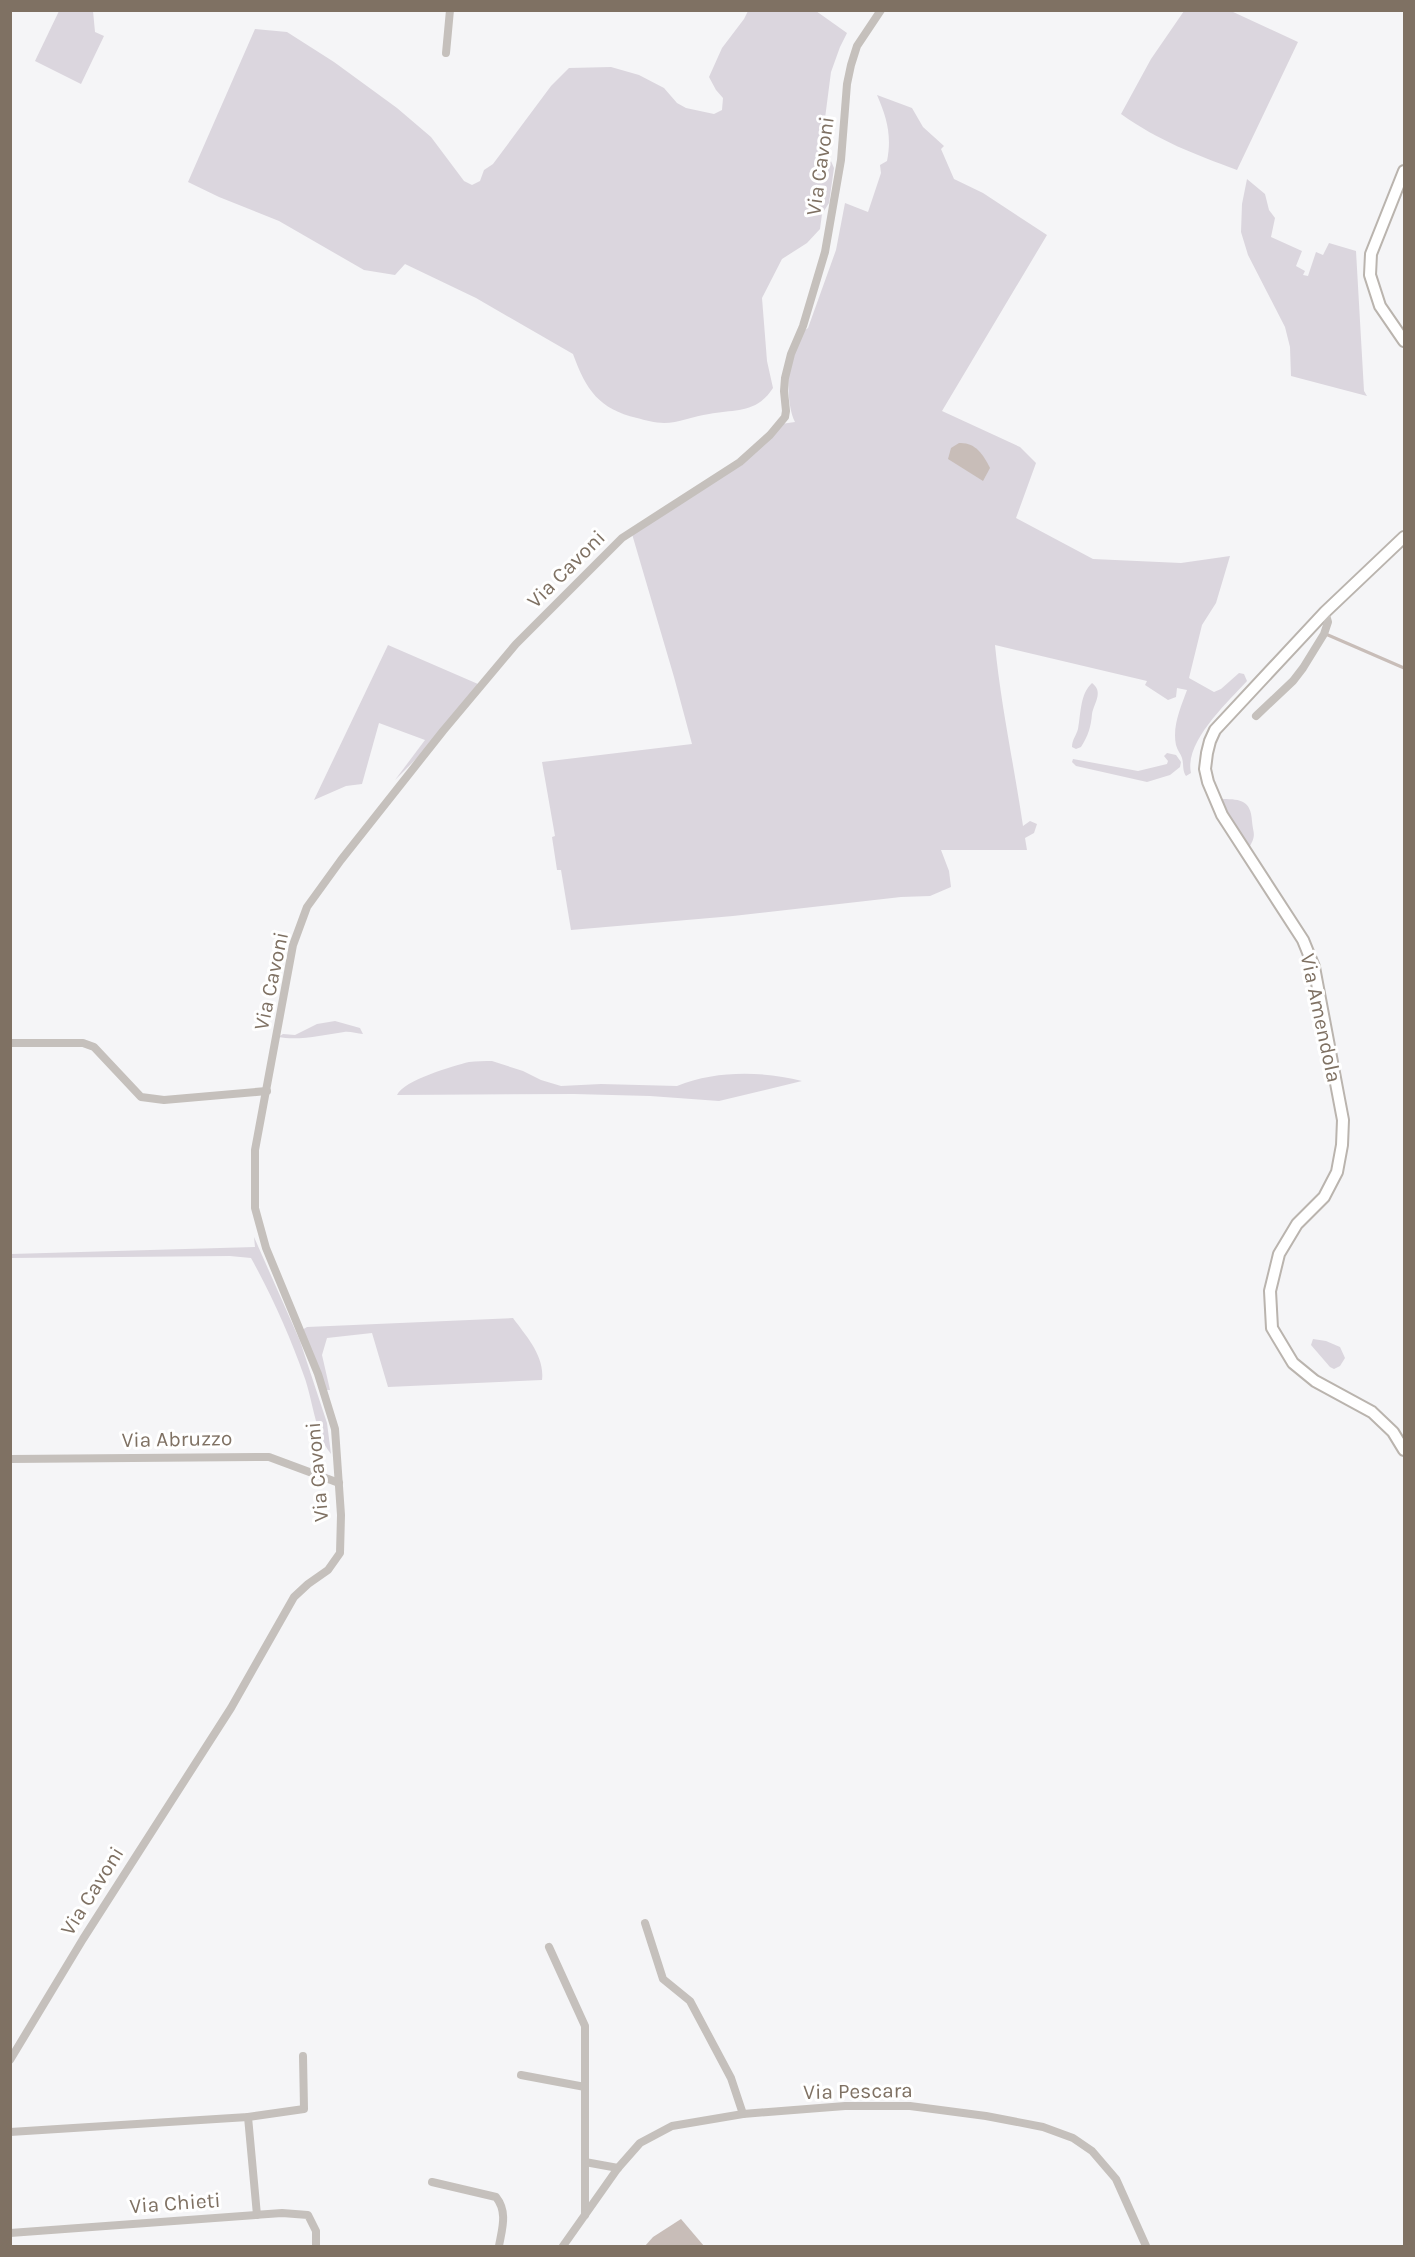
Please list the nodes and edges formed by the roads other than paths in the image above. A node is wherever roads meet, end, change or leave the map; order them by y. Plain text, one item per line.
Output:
1 (450, 10) edge
2 (881, 10) edge
3 (446, 53) dead end
4 (1404, 171) edge
5 (1404, 341) edge
6 (1404, 537) edge
7 (1325, 612) junction
8 (1256, 716) dead end
9 (10, 1043) edge
10 (267, 1091) junction
11 (1404, 1450) edge
12 (10, 1459) edge
13 (339, 1483) junction
14 (645, 1923) dead end
15 (549, 1947) dead end
16 (303, 2056) dead end
17 (10, 2060) edge
18 (521, 2075) dead end
19 (585, 2087) junction
20 (743, 2114) junction
21 (248, 2118) junction
22 (10, 2133) edge
23 (585, 2162) junction
24 (618, 2168) junction
25 (432, 2182) dead end
26 (257, 2215) junction
27 (585, 2216) junction
28 (10, 2233) edge
29 (316, 2247) edge
30 (499, 2247) edge
31 (563, 2247) edge
32 (1146, 2247) edge

1 - 3 street
2 - 10 street, Via Cavoni
4 - 5 main road
6 - 7 main road, Via Amendola
7 - 8 street
7 - 11 main road, Via Amendola
9 - 10 street
10 - 13 street, Via Cavoni
12 - 13 street, Via Abruzzo
13 - 17 street, Via Cavoni
14 - 20 street
15 - 19 street
16 - 21 street
18 - 19 street
19 - 23 street
20 - 24 street, Via Pescara
20 - 32 street, Via Pescara
21 - 22 street
21 - 26 street
23 - 24 street
23 - 27 street
24 - 27 street, Via Pescara
25 - 30 street
26 - 28 street, Via Chieti
26 - 29 street, Via Chieti
27 - 31 street, Via Pescara

